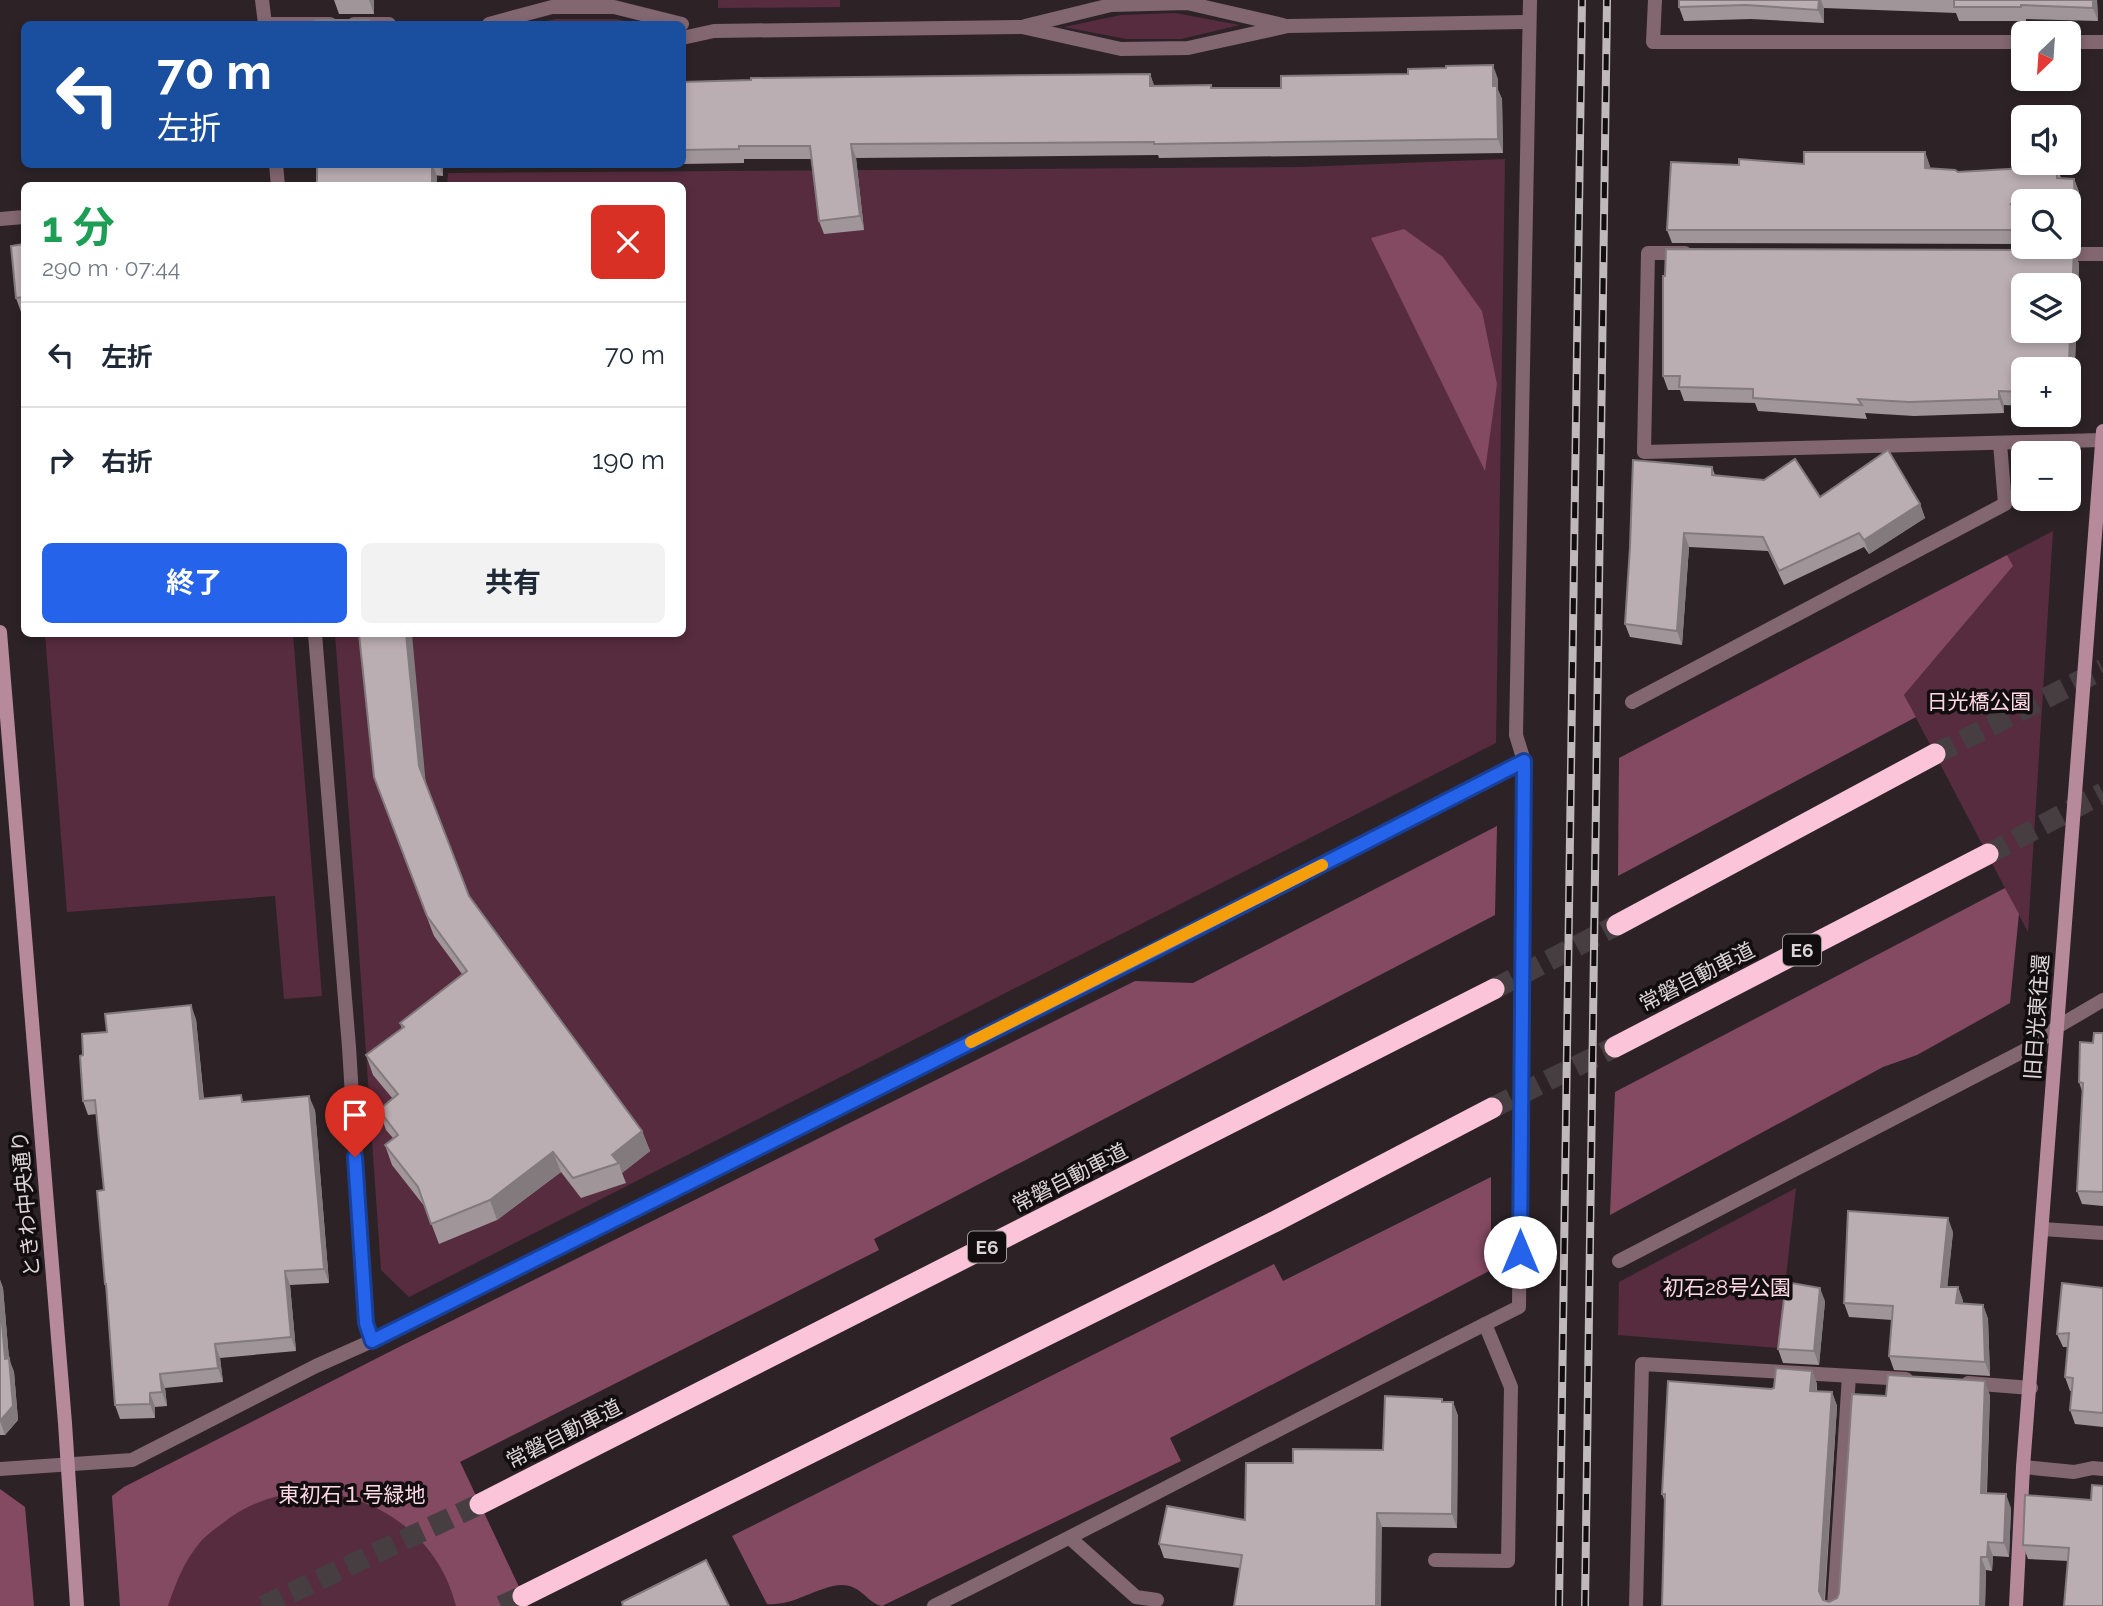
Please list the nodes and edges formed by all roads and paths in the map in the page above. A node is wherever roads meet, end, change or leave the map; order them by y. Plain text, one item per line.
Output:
1 (262, 0) edge
2 (1530, 0) edge
3 (1655, 0) edge
4 (265, 21) edge
5 (500, 21) edge
6 (667, 21) edge
7 (1530, 22) junction
8 (686, 26) edge
9 (1288, 26) junction
10 (1022, 27) junction
11 (714, 31) junction
12 (686, 37) edge
13 (2011, 42) edge
14 (2081, 42) edge
15 (2103, 42) edge
16 (21, 217) edge
17 (0, 219) edge
18 (1703, 253) edge
19 (2081, 254) edge
20 (2103, 254) edge
21 (2103, 431) edge
22 (2102, 440) edge
23 (2000, 443) junction
24 (0, 632) edge
25 (315, 637) edge
26 (1632, 702) dead end
27 (1935, 754) tunnel mouth
28 (1524, 761) junction
29 (1988, 854) tunnel mouth
30 (1617, 925) tunnel mouth
31 (1494, 989) tunnel mouth
32 (2103, 1000) edge
33 (2057, 1027) junction
34 (1615, 1047) tunnel mouth
35 (1492, 1108) tunnel mouth
36 (2042, 1228) junction
37 (2103, 1233) edge
38 (1619, 1261) dead end
39 (1485, 1324) junction
40 (372, 1341) junction
41 (1849, 1376) junction
42 (1919, 1380) edge
43 (1947, 1382) edge
44 (2031, 1388) junction
45 (68, 1465) junction
46 (2024, 1467) junction
47 (0, 1469) edge
48 (2103, 1469) edge
49 (480, 1504) tunnel mouth
50 (1070, 1538) junction
51 (1435, 1560) dead end
52 (523, 1596) tunnel mouth
53 (1157, 1600) dead end
54 (77, 1606) edge
55 (934, 1606) edge
56 (1636, 1606) edge
57 (1834, 1606) edge
58 (2016, 1606) edge

1 - 4 street
2 - 7 street
3 - 13 street
5 - 6 street
7 - 9 street
7 - 28 street
8 - 11 street
9 - 10 street
9 - 10 street
10 - 11 street
11 - 12 street
14 - 15 street
16 - 17 street
18 - 23 street
19 - 20 street
21 - 22 street, 旧日光東往還
22 - 23 street
22 - 33 street, 旧日光東往還
23 - 26 street
24 - 45 street, ときわ中央通り
25 - 40 street
27 - 30 highway
28 - 39 street
28 - 40 street
29 - 34 highway, 常磐自動車道 / E6
31 - 49 highway, 常磐自動車道 / E6
32 - 33 street
33 - 36 street, 旧日光東往還
33 - 38 street
35 - 52 highway
36 - 37 street
36 - 44 street, 旧日光東往還
39 - 50 street
39 - 51 street
40 - 45 street
41 - 42 street
41 - 56 street
41 - 57 street
43 - 44 street
44 - 46 street, 旧日光東往還
45 - 47 street
45 - 54 street, ときわ中央通り
46 - 48 street
46 - 58 street, 旧日光東往還
50 - 53 street
50 - 55 street

